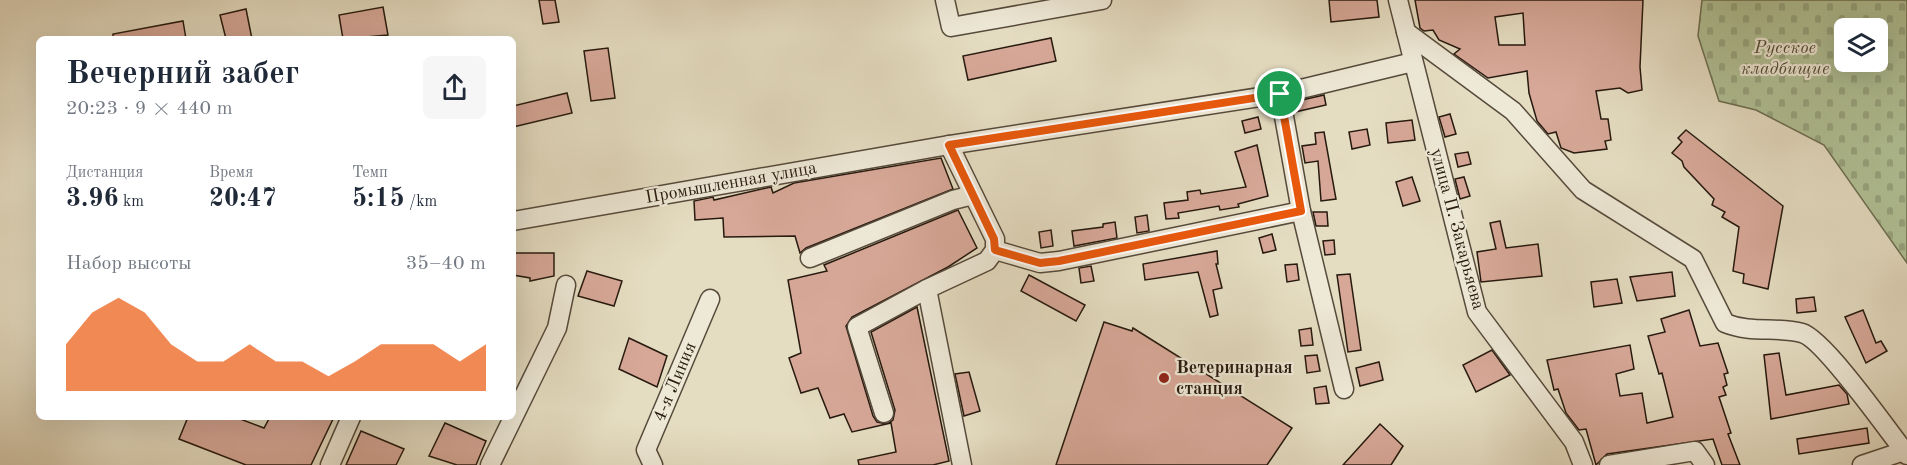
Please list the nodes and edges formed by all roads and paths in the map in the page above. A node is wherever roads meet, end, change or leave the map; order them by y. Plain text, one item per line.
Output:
1 (945, 0) edge
2 (1102, 0) edge
3 (1398, 0) edge
4 (1406, 32) junction
5 (1413, 62) junction
6 (1280, 94) junction
7 (949, 145) junction
8 (973, 195) junction
9 (1301, 211) junction
10 (516, 220) edge
11 (995, 250) junction
12 (810, 258) dead end
13 (566, 285) dead end
14 (927, 289) junction
15 (710, 299) dead end
16 (1344, 389) dead end
17 (516, 412) edge
18 (884, 413) dead end
19 (350, 420) edge
20 (512, 420) edge
21 (1906, 453) edge
22 (330, 465) edge
23 (490, 465) edge
24 (653, 465) edge
25 (962, 465) edge
26 (1583, 465) edge
27 (1609, 465) edge
28 (1705, 465) edge
29 (1862, 465) edge

1 - 2 street
3 - 4 street, улица П. Закарьяева
4 - 5 street, улица П. Закарьяева
4 - 21 street
5 - 6 street, Промышленная улица
5 - 26 street, улица П. Закарьяева
6 - 7 street, Промышленная улица
6 - 9 street
7 - 8 street
7 - 10 street, Промышленная улица
8 - 11 street
8 - 12 street
9 - 11 street
9 - 16 street
11 - 14 street
13 - 17 street
14 - 18 street
14 - 25 street
15 - 24 street, 4-я Линия
19 - 22 street
20 - 23 street
21 - 29 street
27 - 28 street

